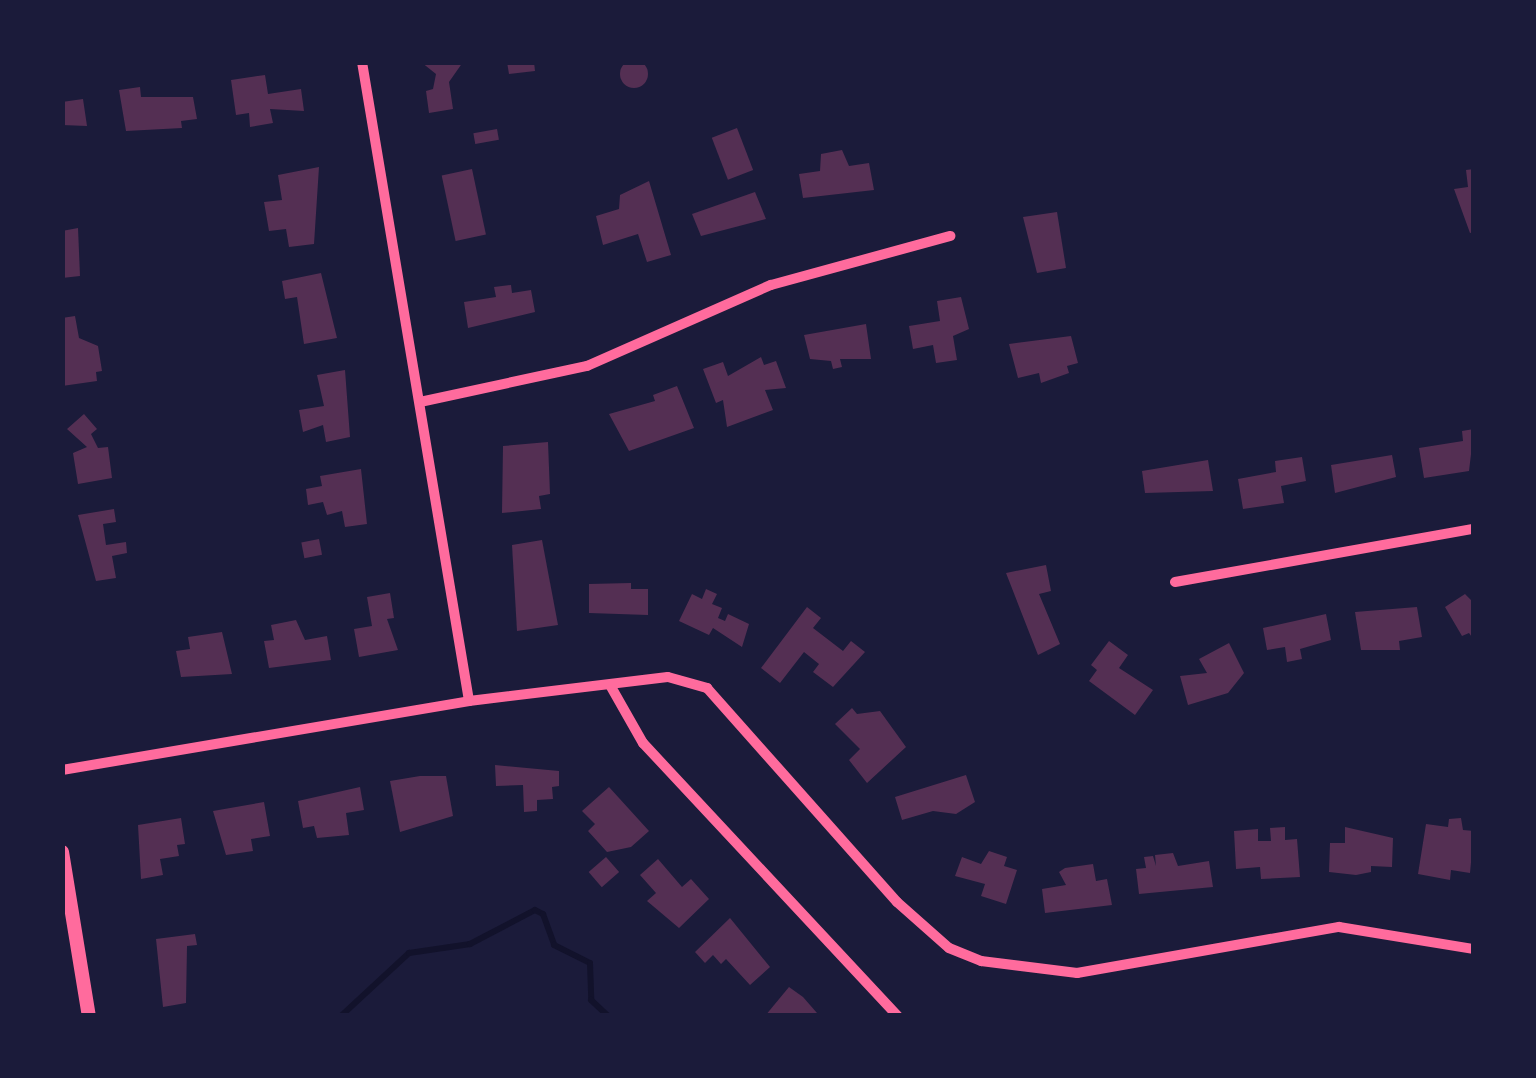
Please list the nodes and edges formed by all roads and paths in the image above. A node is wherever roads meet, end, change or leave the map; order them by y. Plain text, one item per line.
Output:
1 (362, 62) edge
2 (950, 236) dead end
3 (420, 402) junction
4 (1474, 529) edge
5 (1176, 582) dead end
6 (610, 685) junction
7 (469, 700) junction
8 (62, 770) edge
9 (62, 852) edge
10 (1474, 949) edge
11 (90, 1016) edge
12 (898, 1016) edge

1 - 3 street
2 - 3 street
3 - 7 street
4 - 5 street
6 - 7 street
6 - 10 street
6 - 12 street
7 - 8 street
9 - 11 main road

